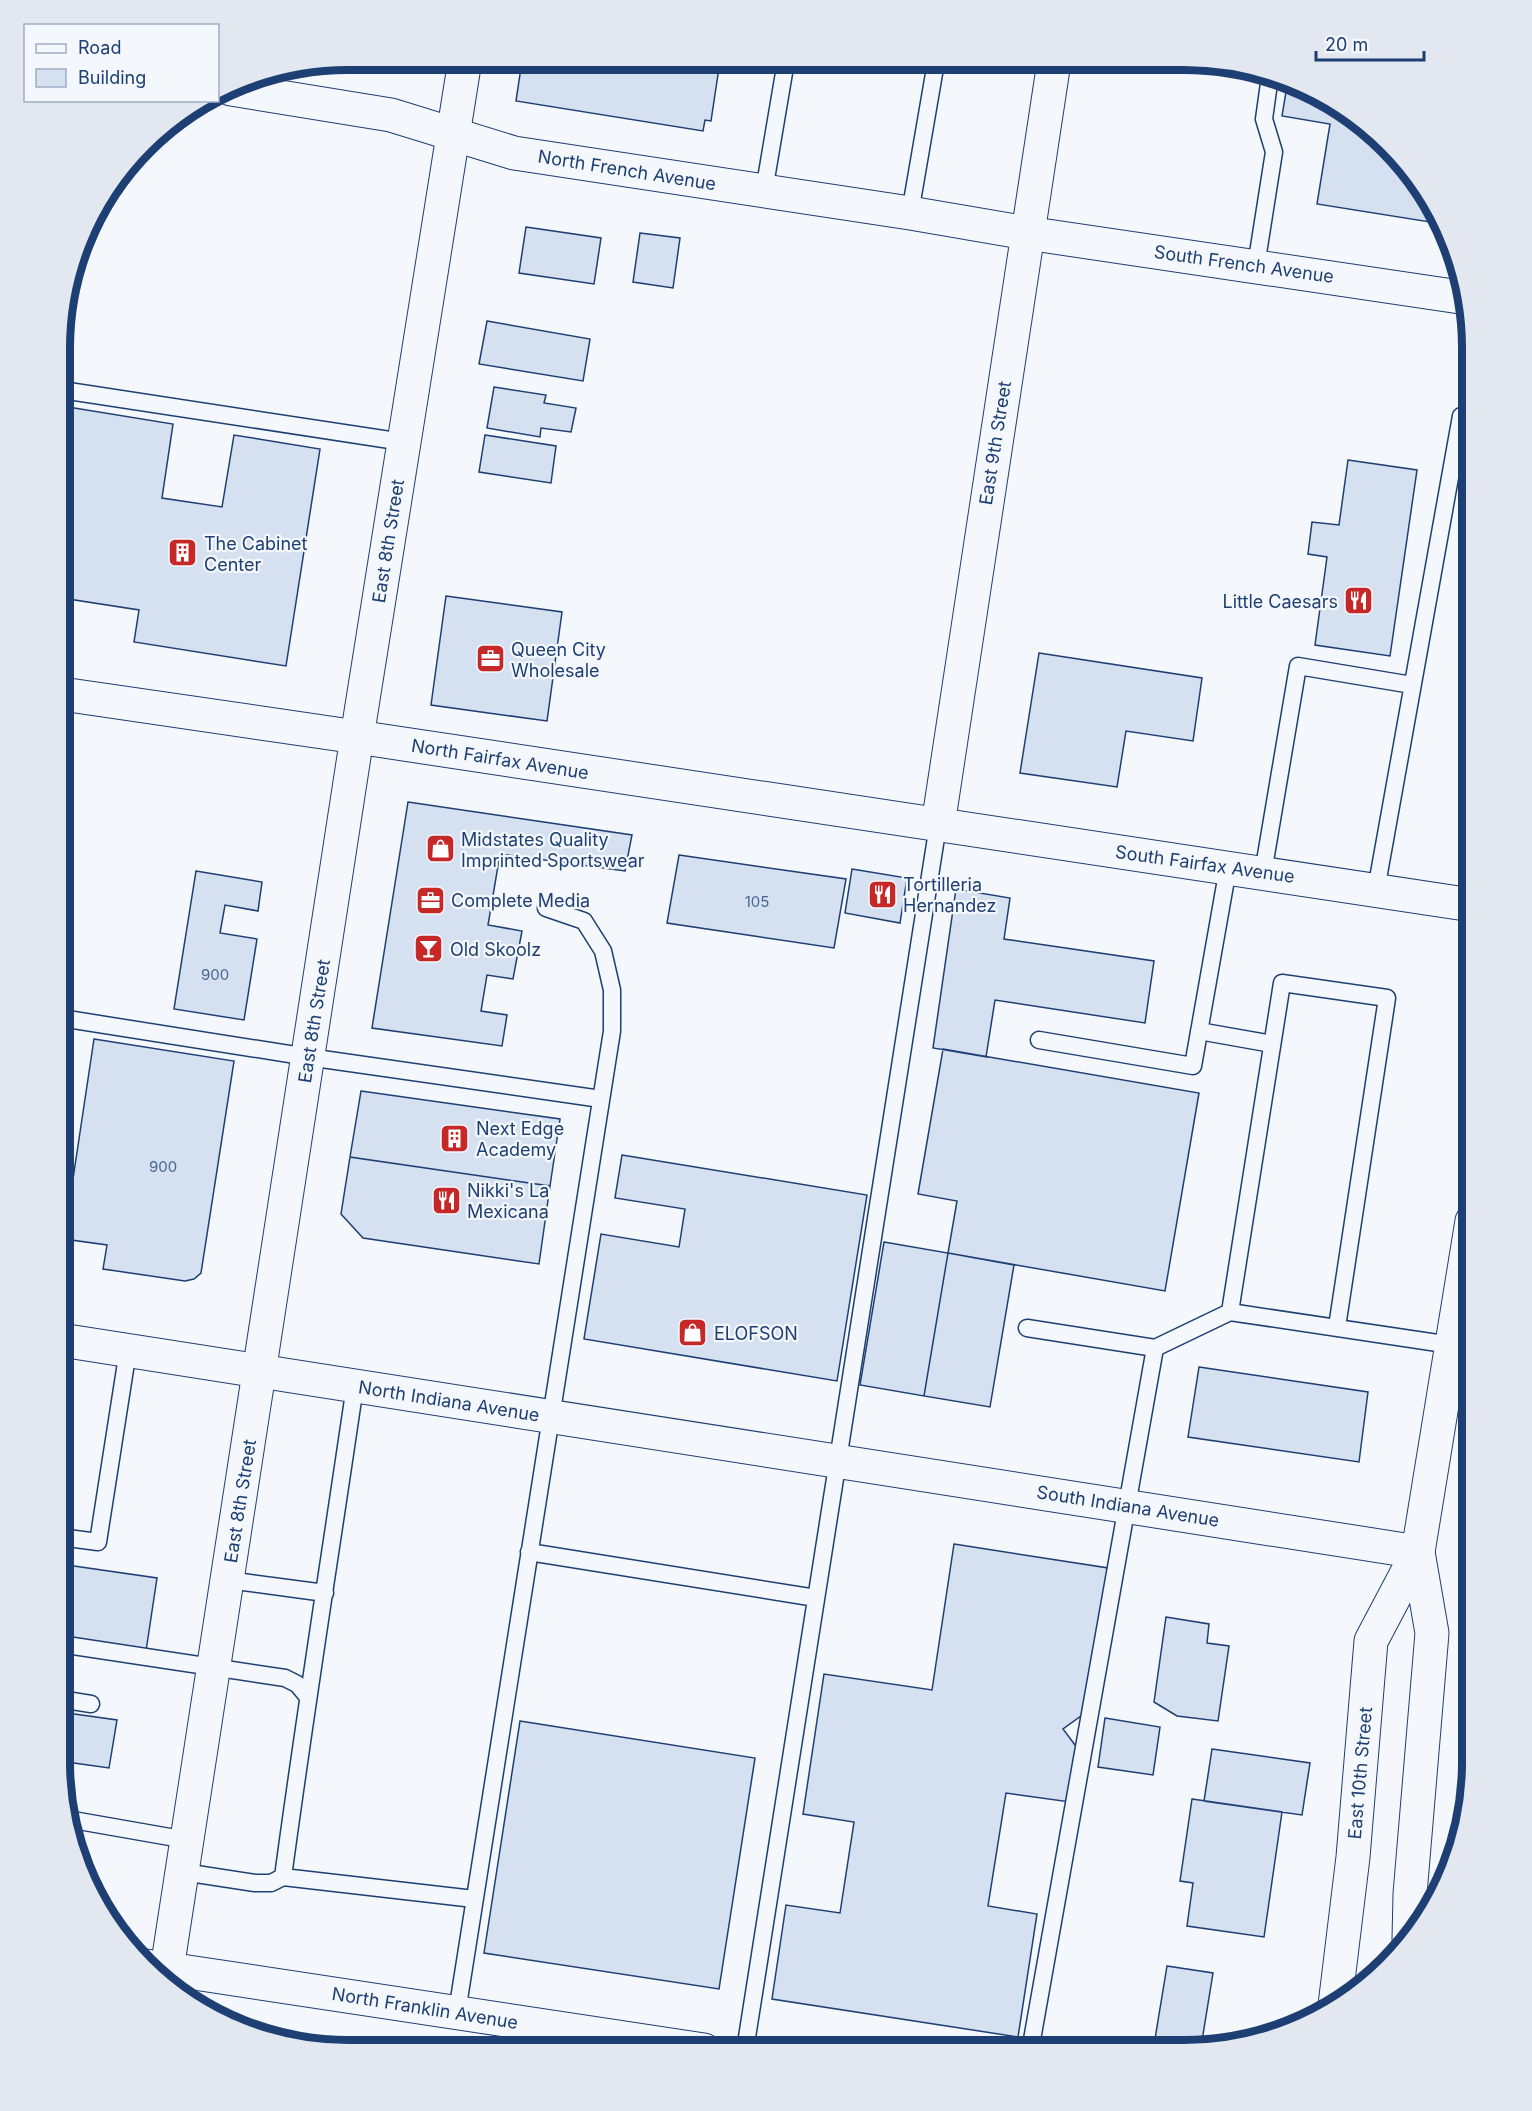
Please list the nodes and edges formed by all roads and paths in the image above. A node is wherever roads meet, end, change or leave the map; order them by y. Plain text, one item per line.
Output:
1 (463, 70) edge
2 (784, 70) edge
3 (935, 70) edge
4 (1053, 70) edge
5 (1269, 84) edge
6 (244, 91) edge
7 (453, 134) junction
8 (764, 191) junction
9 (910, 213) junction
10 (1027, 233) junction
11 (1256, 266) junction
12 (1456, 296) edge
13 (70, 391) edge
14 (1462, 416) edge
15 (403, 442) junction
16 (1412, 685) junction
17 (70, 695) edge
18 (357, 737) junction
19 (938, 825) junction
20 (1228, 868) junction
21 (1263, 873) junction
22 (1376, 890) junction
23 (1462, 903) edge
24 (546, 908) dead end
25 (70, 1019) edge
26 (1199, 1031) junction
27 (1039, 1040) dead end
28 (1272, 1044) junction
29 (308, 1057) junction
30 (601, 1099) junction
31 (1462, 1280) edge
32 (1230, 1312) junction
33 (1337, 1327) junction
34 (1027, 1328) dead end
35 (70, 1341) edge
36 (1451, 1345) junction
37 (1155, 1348) junction
38 (128, 1350) junction
39 (260, 1371) junction
40 (355, 1386) junction
41 (550, 1416) junction
42 (837, 1461) junction
43 (1127, 1506) junction
44 (70, 1538) edge
45 (529, 1552) junction
46 (1418, 1552) junction
47 (228, 1580) junction
48 (325, 1593) junction
49 (816, 1598) junction
50 (70, 1646) edge
51 (215, 1668) junction
52 (307, 1696) junction
53 (70, 1701) edge
54 (91, 1704) dead end
55 (77, 1821) edge
56 (187, 1840) junction
57 (183, 1872) junction
58 (283, 1877) junction
59 (474, 1899) junction
60 (1409, 1925) edge
61 (161, 1967) edge
62 (167, 1973) edge
63 (1336, 1995) edge
64 (457, 2013) junction
65 (637, 2040) edge
66 (747, 2040) edge
67 (1032, 2040) edge

1 - 7 street, East 8th Street
2 - 8 lane
3 - 9 lane
4 - 10 street, East 9th Street
5 - 11 lane
6 - 7 street, North French Avenue
7 - 8 street, North French Avenue
7 - 15 street, East 8th Street
8 - 9 street, North French Avenue
9 - 10 street, North French Avenue
10 - 11 street, South French Avenue
10 - 19 street, East 9th Street
11 - 12 street, South French Avenue
13 - 15 lane
14 - 16 lane
15 - 18 street, East 8th Street
16 - 21 lane
16 - 22 lane
17 - 18 street, North Fairfax Avenue
18 - 19 street, North Fairfax Avenue
18 - 29 street, East 8th Street
19 - 20 street, South Fairfax Avenue
19 - 42 lane
20 - 21 street, South Fairfax Avenue
20 - 26 lane
21 - 22 street, South Fairfax Avenue
22 - 23 street, South Fairfax Avenue
24 - 30 lane
25 - 29 lane
26 - 27 lane
26 - 28 lane
28 - 32 lane
28 - 33 lane
29 - 30 lane
29 - 39 street, East 8th Street
30 - 41 lane
31 - 36 street, East 10th Street
32 - 33 lane
32 - 37 lane
33 - 36 lane
34 - 37 lane
35 - 38 street, North Indiana Avenue
36 - 46 street, East 10th Street
37 - 43 lane
38 - 39 street, North Indiana Avenue
38 - 44 lane
39 - 40 street, North Indiana Avenue
39 - 47 street, East 8th Street
40 - 41 street, North Indiana Avenue
40 - 48 lane
41 - 42 street, North Indiana Avenue
41 - 45 lane
42 - 43 street, South Indiana Avenue
42 - 49 lane
43 - 46 street, South Indiana Avenue
43 - 67 lane
45 - 49 lane
45 - 59 lane
46 - 60 street, East 10th Street
46 - 63 street, East 10th Street
47 - 48 lane
47 - 51 street, East 8th Street
48 - 52 lane
49 - 66 lane
50 - 51 lane
51 - 52 lane
51 - 56 street, East 8th Street
52 - 58 lane
53 - 54 lane
55 - 56 lane
56 - 57 street, East 8th Street
57 - 58 lane
57 - 61 street, East 8th Street
58 - 59 lane
59 - 64 lane
62 - 64 street, North Franklin Avenue
64 - 65 street, North Franklin Avenue

